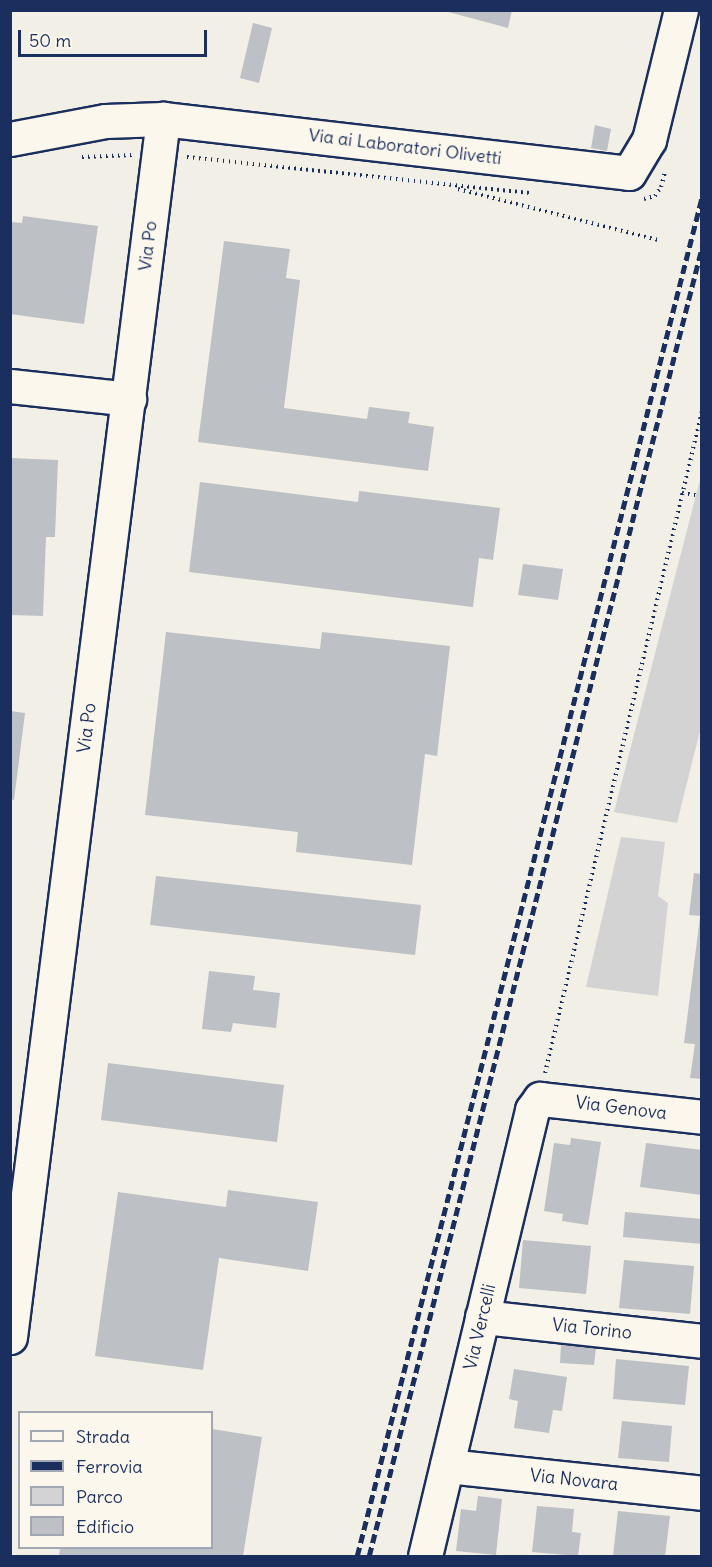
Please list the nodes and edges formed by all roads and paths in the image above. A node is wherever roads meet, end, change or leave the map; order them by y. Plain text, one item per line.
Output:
1 (681, 10) edge
2 (163, 119) junction
3 (10, 140) edge
4 (443, 185) dead end
5 (658, 240) dead end
6 (10, 386) edge
7 (129, 399) junction
8 (702, 411) edge
9 (682, 493) junction
10 (702, 496) edge
11 (540, 1099) junction
12 (702, 1118) edge
13 (482, 1317) junction
14 (10, 1337) edge
15 (702, 1341) edge
16 (447, 1466) junction
17 (702, 1493) edge
18 (425, 1557) edge

1 - 2 street, Via ai Laboratori Olivetti
2 - 3 street, Via ai Laboratori Olivetti
2 - 7 street, Via Po
4 - 5 path
6 - 7 street
7 - 14 street, Via Po
8 - 9 path
9 - 10 path
9 - 11 path
11 - 12 street, Via Genova
11 - 13 street, Via Vercelli
13 - 15 street, Via Torino
13 - 16 street, Via Vercelli
16 - 17 street, Via Novara
16 - 18 street, Via Vercelli

